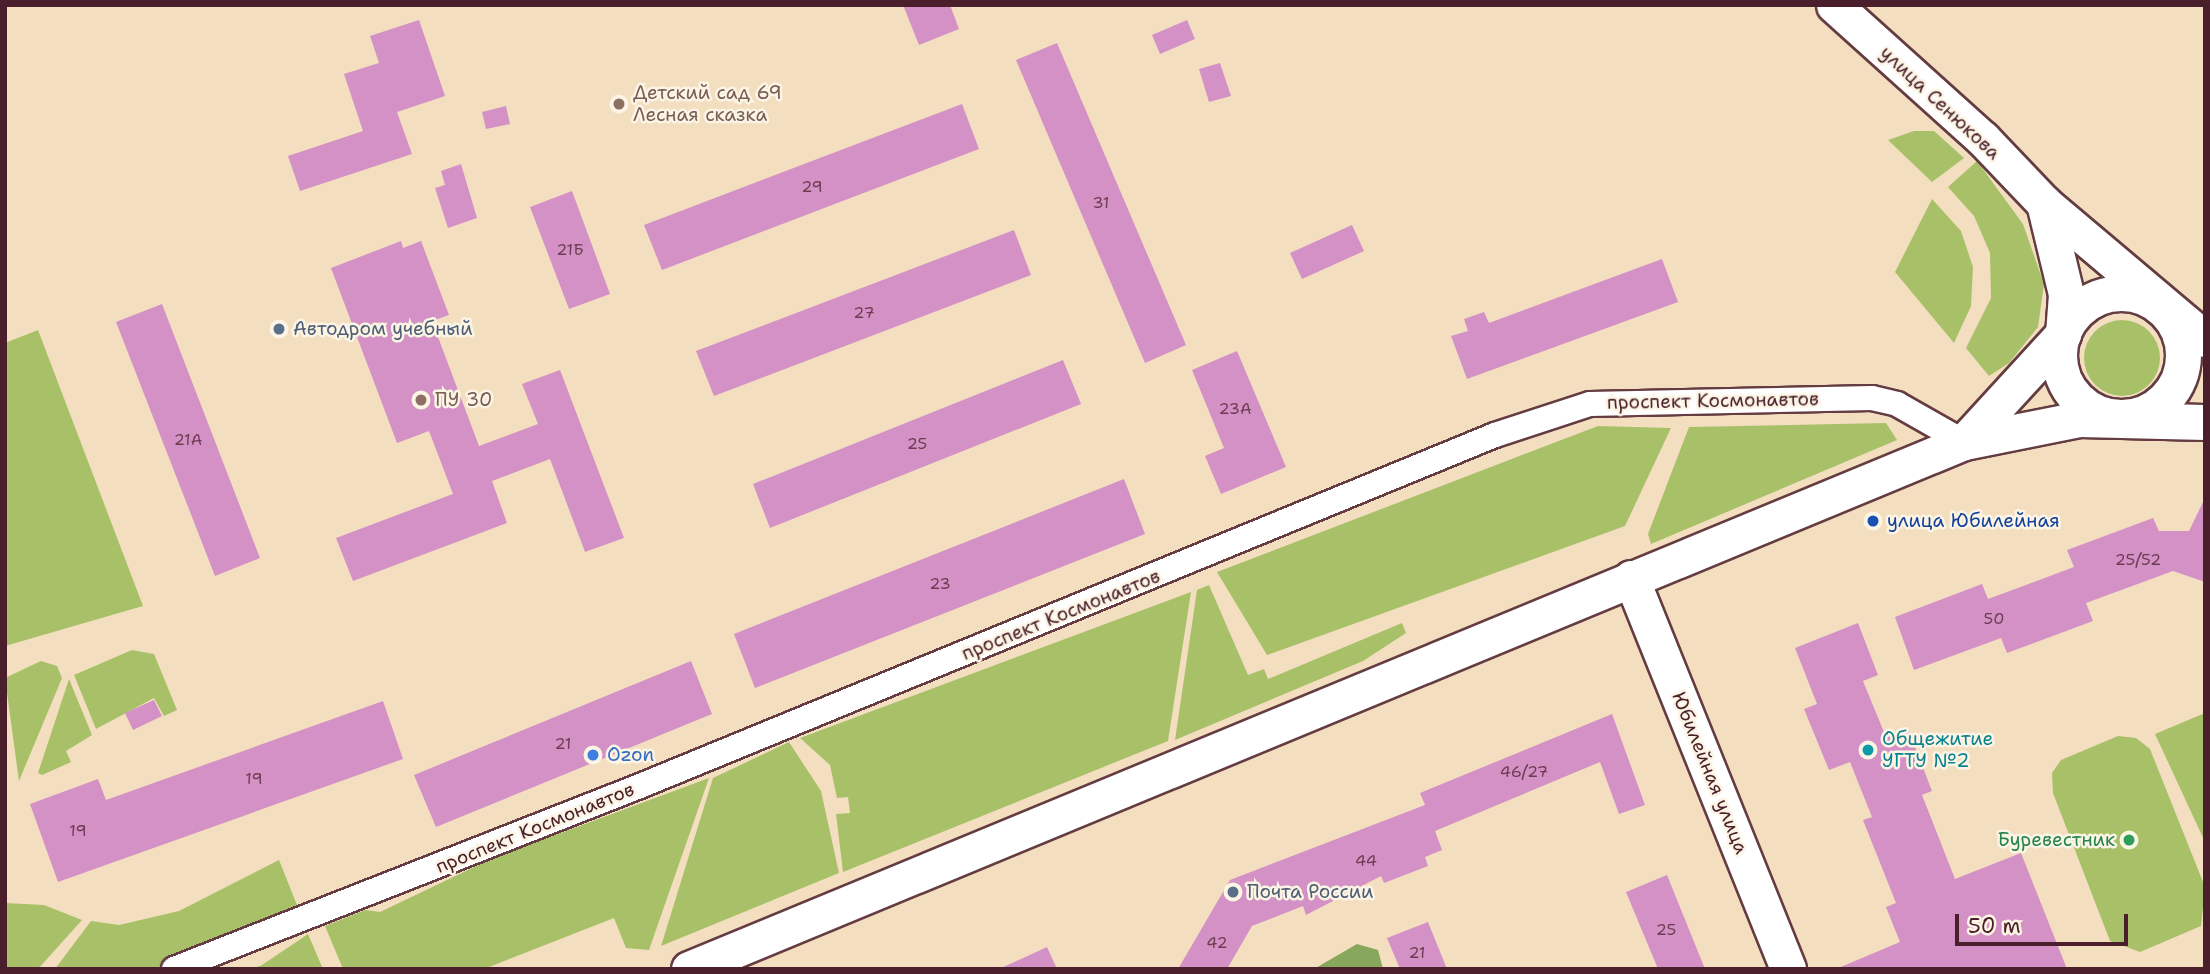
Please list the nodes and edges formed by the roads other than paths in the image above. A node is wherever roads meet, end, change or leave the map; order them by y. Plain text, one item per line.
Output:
1 (1834, 5) edge
2 (2043, 203) junction
3 (2159, 304) junction
4 (2063, 334) junction
5 (2205, 339) edge
6 (2117, 417) junction
7 (2205, 422) edge
8 (1964, 442) junction
9 (1631, 578) junction
10 (174, 969) edge
11 (689, 969) edge
12 (1788, 969) edge

1 - 2 main road, улица Сенюкова
2 - 3 main road, улица Сенюкова
2 - 4 main road, улица Сенюкова
3 - 4 main road, улица Сенюкова
3 - 5 main road, улица Сенюкова
3 - 6 main road, улица Сенюкова
4 - 6 main road, улица Сенюкова
4 - 8 main road
6 - 7 main road, улица Сенюкова
6 - 8 main road
8 - 9 main road
8 - 10 street, проспект Космонавтов
9 - 11 main road
9 - 12 main road, Юбилейная улица

